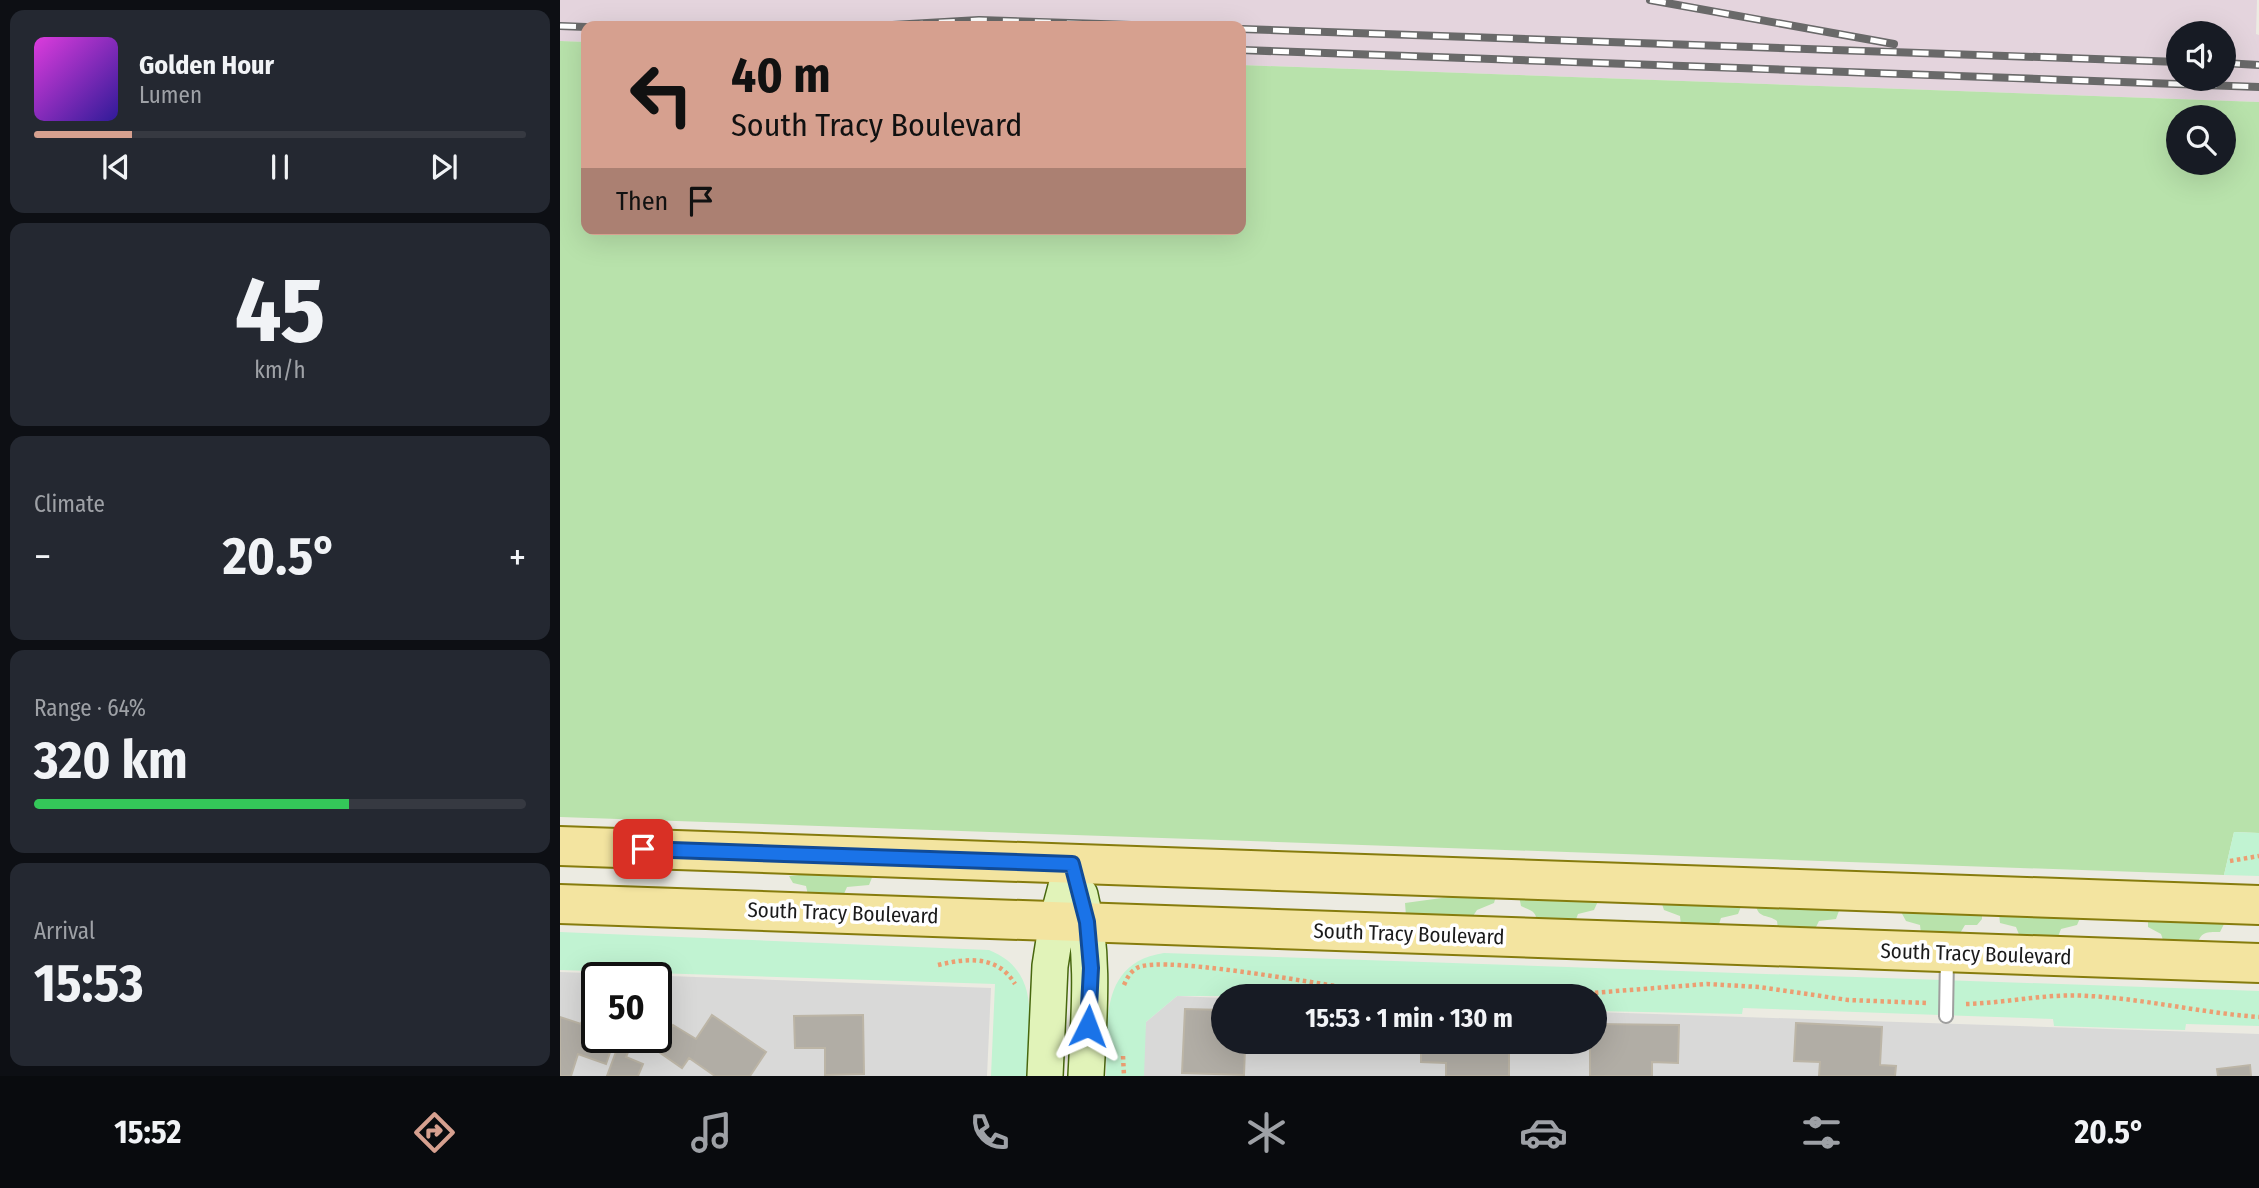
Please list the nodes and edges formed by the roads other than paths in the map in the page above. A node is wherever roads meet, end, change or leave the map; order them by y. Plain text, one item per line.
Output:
1 (560, 846) edge
2 (1072, 864) junction
3 (560, 904) edge
4 (2259, 905) edge
5 (1072, 922) junction
6 (1947, 953) junction
7 (2259, 964) edge
8 (1946, 1010) road end
9 (1045, 1076) edge
10 (1086, 1076) edge

1 - 2 main road
2 - 4 main road
2 - 5 main road
3 - 5 main road, South Tracy Boulevard
5 - 6 main road, South Tracy Boulevard
5 - 9 main road
5 - 10 main road
6 - 7 main road, South Tracy Boulevard
6 - 8 lane

